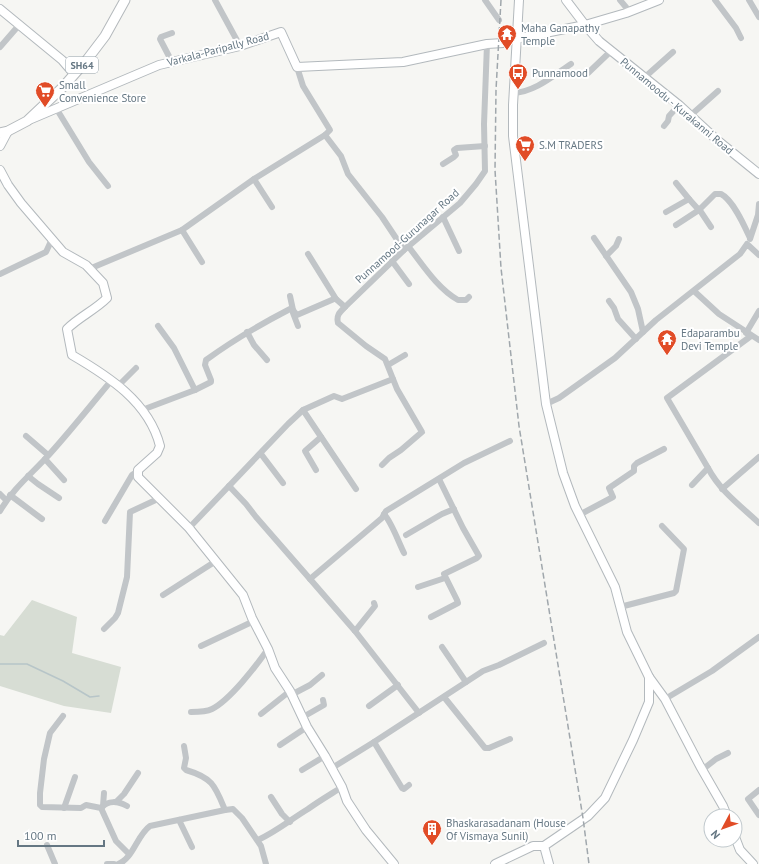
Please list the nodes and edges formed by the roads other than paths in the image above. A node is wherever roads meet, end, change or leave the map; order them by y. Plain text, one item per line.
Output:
1 (125, 0) edge
2 (215, 0) edge
3 (486, 0) edge
4 (519, 0) edge
5 (566, 0) edge
6 (620, 0) edge
7 (715, 0) edge
8 (749, 0) edge
9 (654, 1) edge
10 (0, 9) edge
11 (630, 12) junction
12 (759, 16) edge
13 (499, 20) dead end
14 (20, 24) junction
15 (585, 25) junction
16 (172, 33) dead end
17 (741, 38) dead end
18 (516, 39) junction
19 (487, 44) junction
20 (240, 46) junction
21 (0, 47) edge
22 (611, 50) junction
23 (672, 52) dead end
24 (172, 62) junction
25 (572, 64) dead end
26 (297, 67) junction
27 (588, 73) dead end
28 (74, 74) junction
29 (645, 77) junction
30 (718, 91) dead end
31 (513, 93) junction
32 (679, 105) junction
33 (56, 108) junction
34 (691, 115) junction
35 (27, 121) junction
36 (664, 126) dead end
37 (4, 132) edge
38 (324, 135) junction
39 (0, 146) edge
40 (484, 146) junction
41 (443, 164) dead end
42 (0, 170) edge
43 (759, 174) edge
44 (254, 180) junction
45 (676, 183) dead end
46 (108, 186) dead end
47 (689, 199) junction
48 (759, 204) edge
49 (272, 207) dead end
50 (699, 209) junction
51 (666, 212) dead end
52 (443, 217) junction
53 (676, 225) dead end
54 (711, 227) dead end
55 (182, 230) junction
56 (594, 238) dead end
57 (52, 239) junction
58 (619, 239) dead end
59 (749, 241) junction
60 (406, 248) junction
61 (459, 251) dead end
62 (308, 254) dead end
63 (759, 255) edge
64 (606, 256) junction
65 (392, 261) junction
66 (202, 262) dead end
67 (90, 269) junction
68 (0, 274) edge
69 (409, 284) dead end
70 (694, 292) junction
71 (290, 296) dead end
72 (469, 297) dead end
73 (336, 299) junction
74 (609, 301) dead end
75 (345, 307) junction
76 (292, 310) junction
77 (759, 311) edge
78 (158, 326) dead end
79 (298, 326) dead end
80 (247, 332) junction
81 (643, 332) junction
82 (749, 334) junction
83 (636, 339) junction
84 (759, 340) edge
85 (405, 355) dead end
86 (267, 360) dead end
87 (388, 365) junction
88 (136, 368) dead end
89 (393, 379) junction
90 (111, 381) junction
91 (118, 386) junction
92 (195, 390) junction
93 (546, 404) junction
94 (142, 410) junction
95 (303, 410) junction
96 (26, 436) dead end
97 (321, 437) junction
98 (510, 441) dead end
99 (664, 450) dead end
100 (261, 454) junction
101 (46, 457) junction
102 (759, 458) edge
103 (382, 465) dead end
104 (708, 468) junction
105 (316, 470) dead end
106 (137, 474) junction
107 (28, 476) junction
108 (439, 479) junction
109 (64, 480) dead end
110 (283, 483) dead end
111 (692, 485) dead end
112 (229, 486) junction
113 (356, 489) dead end
114 (722, 489) junction
115 (0, 494) edge
116 (8, 498) junction
117 (59, 498) dead end
118 (160, 498) junction
119 (454, 509) junction
120 (0, 511) edge
121 (384, 514) junction
122 (579, 515) junction
123 (42, 519) dead end
124 (105, 521) dead end
125 (759, 523) edge
126 (662, 526) dead end
127 (189, 528) junction
128 (406, 535) dead end
129 (404, 553) dead end
130 (216, 561) junction
131 (445, 578) junction
132 (310, 579) junction
133 (418, 587) dead end
134 (163, 595) dead end
135 (374, 603) dead end
136 (620, 607) junction
137 (432, 617) dead end
138 (254, 621) junction
139 (104, 629) dead end
140 (355, 632) junction
141 (759, 637) edge
142 (544, 643) dead end
143 (201, 646) dead end
144 (442, 647) dead end
145 (268, 649) junction
146 (322, 675) dead end
147 (649, 677) junction
148 (466, 682) junction
149 (398, 685) junction
150 (291, 693) junction
151 (444, 697) junction
152 (665, 699) junction
153 (323, 700) dead end
154 (369, 706) dead end
155 (191, 712) dead end
156 (419, 713) junction
157 (261, 714) dead end
158 (63, 716) dead end
159 (302, 717) junction
160 (307, 728) junction
161 (510, 739) dead end
162 (374, 742) junction
163 (280, 745) dead end
164 (184, 746) dead end
165 (728, 753) dead end
166 (325, 756) junction
167 (332, 768) junction
168 (302, 770) dead end
169 (702, 770) junction
170 (138, 773) dead end
171 (75, 777) dead end
172 (409, 785) dead end
173 (342, 787) junction
174 (759, 790) edge
175 (104, 793) dead end
176 (271, 796) dead end
177 (116, 802) junction
178 (128, 806) dead end
179 (102, 807) junction
180 (64, 808) junction
181 (724, 808) edge
182 (226, 810) junction
183 (759, 815) edge
184 (179, 820) junction
185 (290, 822) junction
186 (258, 840) junction
187 (47, 845) dead end
188 (544, 846) junction
189 (192, 847) dead end
190 (739, 848) edge
191 (129, 854) junction
192 (265, 862) edge
193 (759, 862) edge
194 (55, 864) edge
195 (107, 864) edge
196 (114, 864) edge
197 (118, 864) edge
198 (257, 864) edge
199 (394, 864) edge
200 (495, 864) edge
201 (548, 864) edge
202 (753, 864) edge
203 (756, 864) edge

1 - 28 main road, SH64
2 - 20 street
3 - 13 street
4 - 18 main road
5 - 15 main road, Punnamoodu - Kurakanni Road
6 - 11 street
7 - 17 street
8 - 12 street
9 - 11 main road
10 - 14 main road
11 - 15 main road
14 - 21 street
14 - 28 main road
15 - 18 main road
15 - 22 main road, Punnamoodu - Kurakanni Road
16 - 24 street
18 - 19 main road
18 - 31 main road
19 - 26 main road
19 - 40 street, Punnamood-Gurunagar Road
20 - 24 main road, Varkala-Paripally Road
20 - 26 main road, Varkala-Paripally Road
22 - 27 street
22 - 29 main road, Punnamoodu - Kurakanni Road
23 - 29 street
24 - 33 main road, Varkala-Paripally Road
25 - 31 street
26 - 38 street
28 - 35 main road, SH64
29 - 32 main road, Punnamoodu - Kurakanni Road
30 - 34 street
31 - 93 main road
32 - 34 main road, Punnamoodu - Kurakanni Road
32 - 36 street
33 - 35 main road, Varkala-Paripally Road
33 - 46 street
34 - 43 main road, Punnamoodu - Kurakanni Road
35 - 37 main road, SH64
37 - 39 main road
38 - 44 street
38 - 60 street
40 - 41 street
40 - 52 street, Punnamood-Gurunagar Road
42 - 57 main road
44 - 49 street
44 - 55 street
45 - 47 street
47 - 50 street
47 - 51 street
48 - 59 street
50 - 53 street
50 - 54 street
50 - 59 street
52 - 60 street, Punnamood-Gurunagar Road
52 - 61 street
55 - 66 street
55 - 67 street
56 - 64 street
57 - 67 main road
57 - 68 street
58 - 64 street
59 - 63 street
59 - 70 street
60 - 65 street, Punnamood-Gurunagar Road
60 - 72 street
62 - 73 street
64 - 81 street
65 - 69 street
65 - 75 street, Punnamood-Gurunagar Road
67 - 90 main road
70 - 81 street
70 - 82 street
71 - 76 street
73 - 75 street
73 - 76 street
74 - 83 street
75 - 87 street, Punnamood-Gurunagar Road
76 - 79 street
76 - 80 street
77 - 82 street
78 - 92 street
80 - 86 street
80 - 92 street
81 - 83 street
82 - 84 street
82 - 104 street
83 - 93 street
85 - 87 street
87 - 89 street, Punnamood-Gurunagar Road
88 - 91 street
89 - 95 street
89 - 103 street, Punnamood-Gurunagar Road
90 - 91 main road
90 - 101 street
91 - 94 main road
92 - 94 street
93 - 122 main road
94 - 106 main road
95 - 97 street
95 - 100 street
96 - 101 street
97 - 105 street
97 - 113 street
98 - 108 street
99 - 122 street
100 - 110 street
100 - 112 street
101 - 107 street
101 - 109 street
102 - 114 street
104 - 111 street
104 - 114 street
106 - 118 main road
106 - 124 street
107 - 116 street
107 - 117 street
108 - 119 street
108 - 121 street
112 - 127 street
112 - 132 street
114 - 125 street
115 - 116 street
116 - 120 street
116 - 123 street
118 - 127 main road
118 - 139 street
119 - 128 street
119 - 131 street
121 - 129 street
121 - 132 street
122 - 136 main road
126 - 136 street
127 - 130 main road
130 - 134 street
130 - 138 main road
131 - 133 street
131 - 137 street
132 - 140 street
135 - 140 street
136 - 147 main road
138 - 143 street
138 - 145 main road
140 - 149 street
141 - 152 street
142 - 148 street
144 - 148 street
145 - 150 main road
145 - 155 street
146 - 150 street
147 - 152 main road
147 - 188 main road
148 - 151 street
149 - 154 street
149 - 156 street
150 - 157 street
150 - 159 main road
151 - 156 street
151 - 161 street
152 - 169 main road
153 - 159 street
156 - 162 street
158 - 180 street
159 - 160 main road
160 - 163 street
160 - 166 main road
162 - 167 street
162 - 172 street
164 - 182 street
165 - 169 street
166 - 167 main road
166 - 168 street
167 - 173 main road
169 - 181 main road
170 - 177 street
171 - 180 street
173 - 185 street
173 - 199 main road
174 - 183 street
175 - 179 street
176 - 185 street
177 - 178 street
177 - 179 street
179 - 180 street
179 - 191 street
182 - 184 street
182 - 186 street
184 - 189 street
184 - 191 street
185 - 186 street
186 - 192 street
187 - 194 street
188 - 200 main road
188 - 201 main road
190 - 202 main road
191 - 197 street
192 - 198 street
193 - 203 street
195 - 196 street

